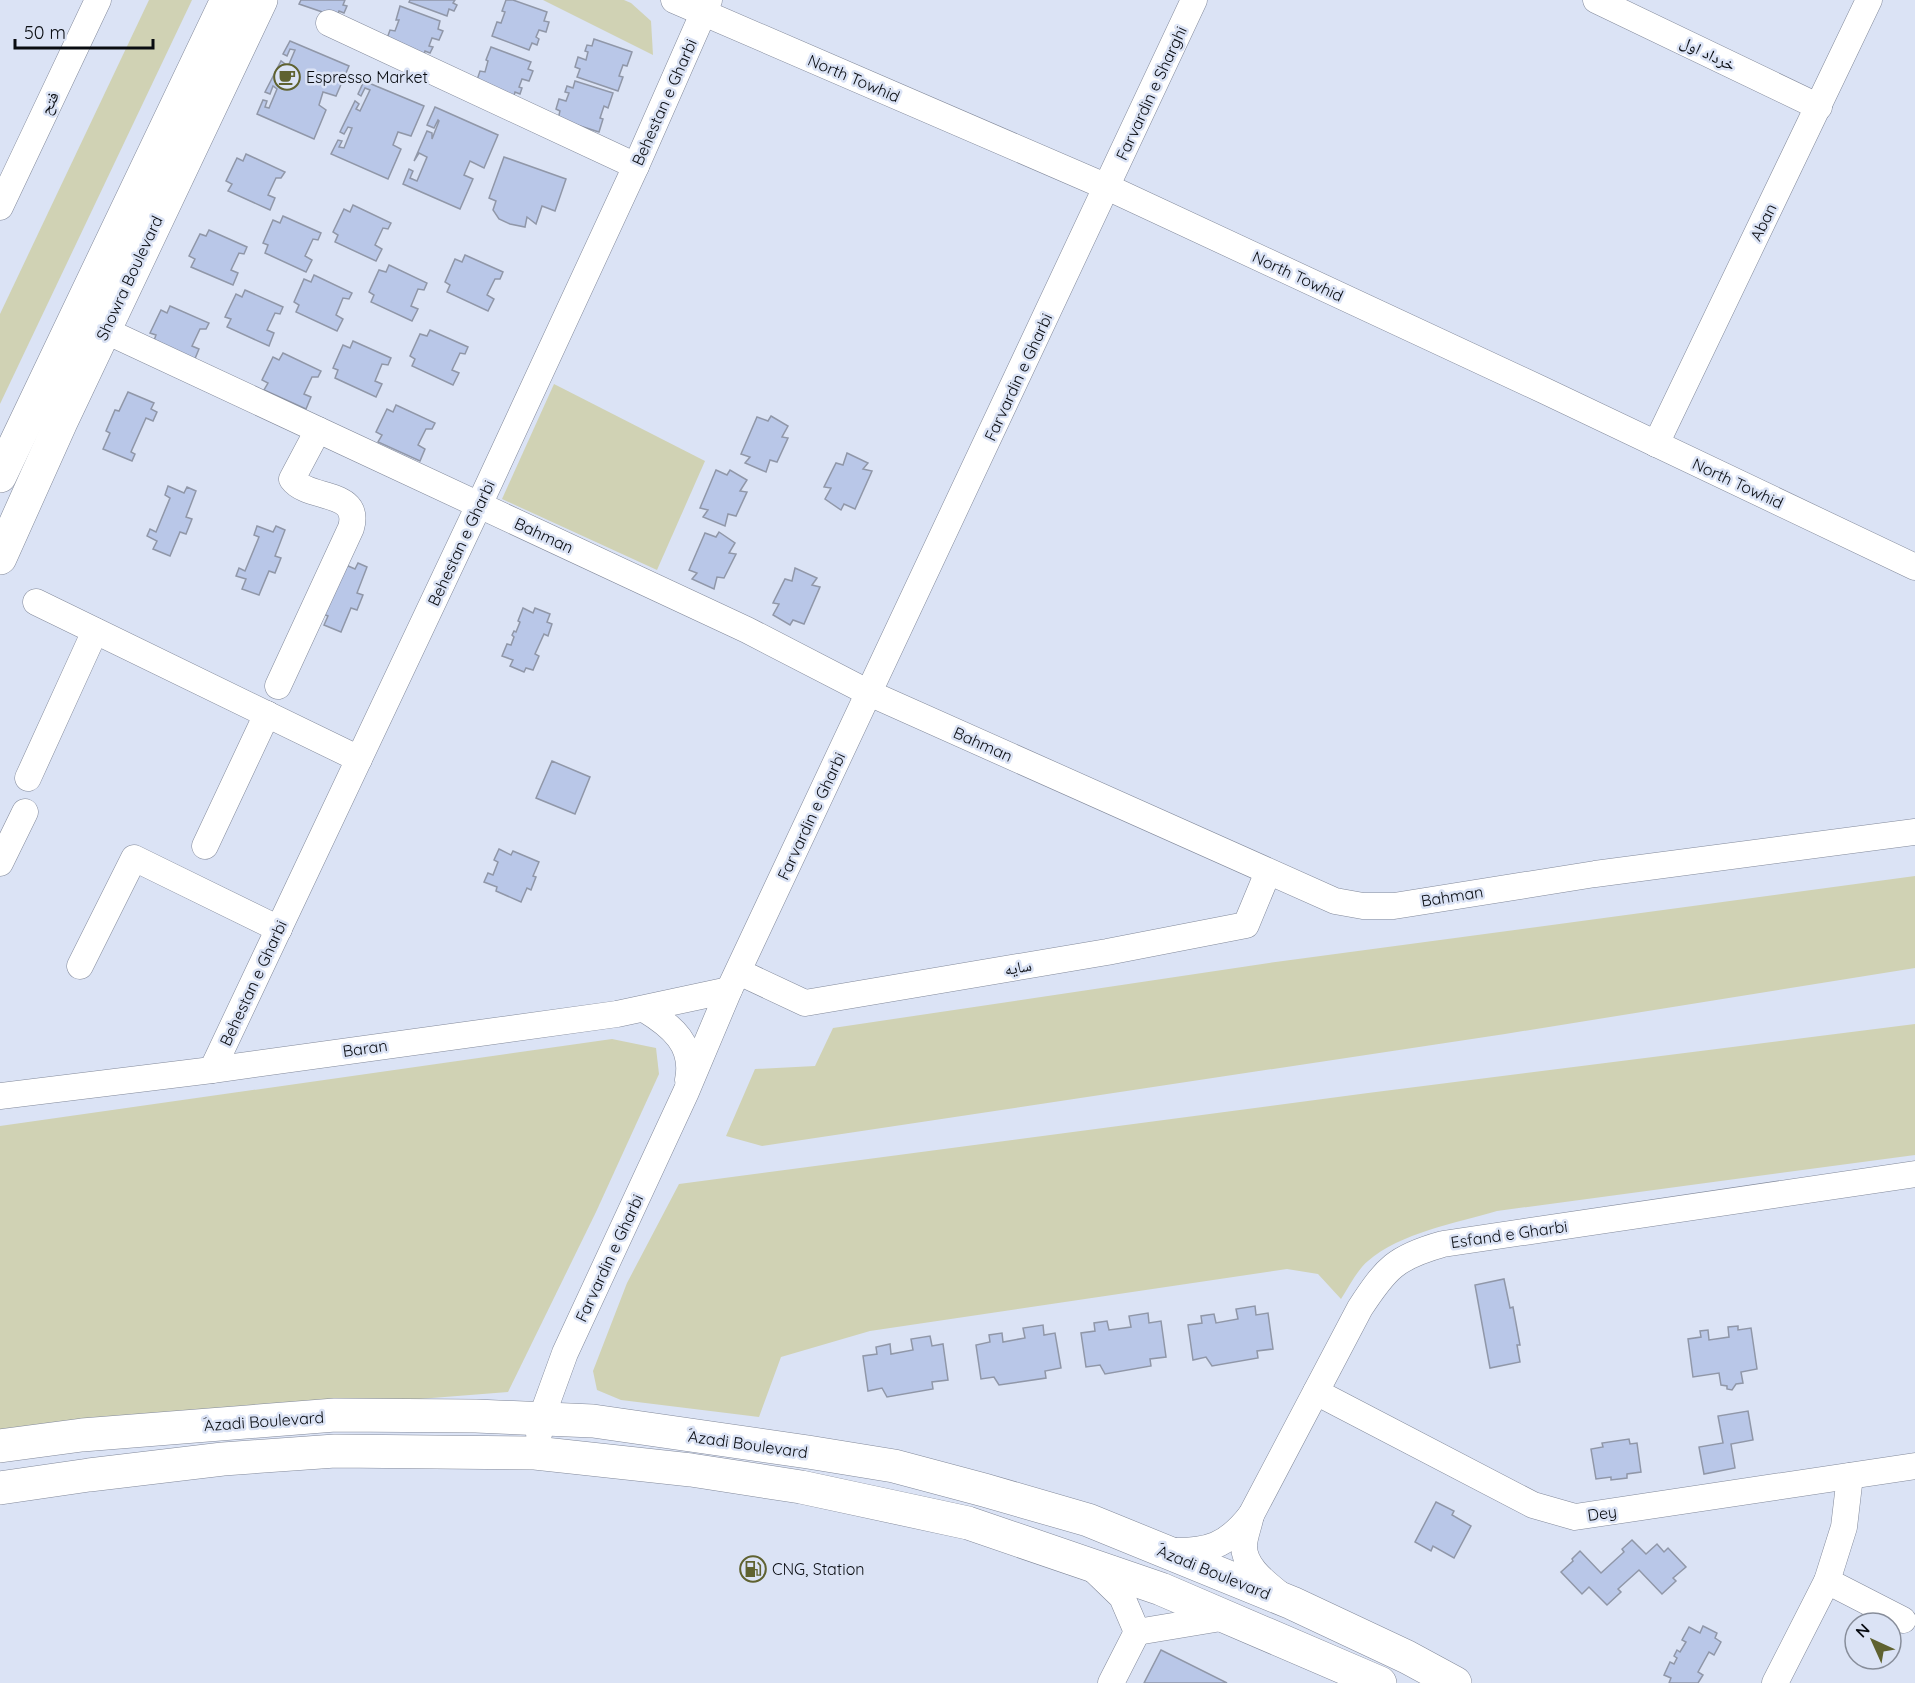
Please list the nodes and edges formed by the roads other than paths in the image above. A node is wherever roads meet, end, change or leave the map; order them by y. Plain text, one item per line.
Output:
1 (98, 0) edge
2 (227, 0) edge
3 (261, 0) edge
4 (674, 0) edge
5 (1194, 0) edge
6 (1596, 0) edge
7 (1869, 0) edge
8 (706, 7) edge
9 (329, 22) dead end
10 (1819, 107) junction
11 (636, 166) junction
12 (1107, 187) junction
13 (0, 207) edge
14 (104, 330) junction
15 (318, 430) junction
16 (1656, 444) junction
17 (0, 476) edge
18 (479, 505) junction
19 (0, 558) edge
20 (1915, 567) edge
21 (36, 602) dead end
22 (95, 631) junction
23 (278, 686) dead end
24 (869, 693) junction
25 (267, 714) junction
26 (359, 759) junction
27 (28, 778) dead end
28 (25, 812) dead end
29 (1915, 832) edge
30 (205, 846) dead end
31 (0, 864) edge
32 (1268, 872) junction
33 (279, 929) junction
34 (80, 966) dead end
35 (734, 981) junction
36 (644, 1009) junction
37 (212, 1070) junction
38 (686, 1092) junction
39 (0, 1096) edge
40 (1915, 1174) edge
41 (1316, 1392) junction
42 (541, 1420) junction
43 (0, 1446) edge
44 (538, 1454) junction
45 (1915, 1466) edge
46 (1850, 1476) junction
47 (0, 1488) edge
48 (1251, 1515) junction
49 (1161, 1551) junction
50 (1088, 1563) junction
51 (1827, 1581) junction
52 (1292, 1603) junction
53 (1885, 1611) edge
54 (1227, 1617) junction
55 (1137, 1632) junction
56 (1779, 1682) edge
57 (1111, 1683) edge
58 (1380, 1683) edge
59 (1455, 1683) edge

1 - 13 street, فتح
2 - 17 main road, Showra Boulevard
3 - 14 main road, Showra Boulevard
4 - 8 street, North Towhid
5 - 12 street, Farvardin e Sharghi
6 - 10 street, خرداد اول
7 - 10 street, Aban
8 - 11 street, Behestan e Gharbi
8 - 12 street, North Towhid
9 - 11 street
10 - 16 street, Aban
11 - 18 street, Behestan e Gharbi
12 - 16 street, North Towhid
12 - 24 street, Farvardin e Gharbi
14 - 15 street, Bahman
14 - 19 main road, Showra Boulevard
15 - 18 street, Bahman
15 - 23 street
16 - 20 street, North Towhid
18 - 24 street, Bahman
18 - 26 street, Behestan e Gharbi
21 - 22 street
22 - 25 street
22 - 27 street
24 - 32 street, Bahman
24 - 35 street, Farvardin e Gharbi
25 - 26 street
25 - 30 street
26 - 33 street, Behestan e Gharbi
28 - 31 street
29 - 32 street, Bahman
32 - 35 street, سایه
33 - 34 street
33 - 37 street, Behestan e Gharbi
35 - 36 street, ‌‌Baran
35 - 38 street, Farvardin e Gharbi
36 - 37 street, ‌‌Baran
36 - 38 street
37 - 39 street, ‌‌Baran
38 - 42 street, Farvardin e Gharbi
40 - 41 street, Esfand e Gharbi
41 - 46 street, Dey
41 - 48 street, Esfand e Gharbi
42 - 43 main road, َAzadi Boulevard
42 - 44 main road
42 - 44 main road
42 - 49 main road, َAzadi Boulevard
44 - 47 main road, َAzadi Boulevard
44 - 50 main road, َAzadi Boulevard
45 - 46 street, Dey
46 - 51 street
48 - 49 street
48 - 52 street
49 - 52 main road, َAzadi Boulevard
50 - 54 main road, َAzadi Boulevard
50 - 55 street
51 - 53 street
51 - 56 street
52 - 59 main road, َAzadi Boulevard
54 - 55 street
54 - 58 main road, َAzadi Boulevard
55 - 57 street

